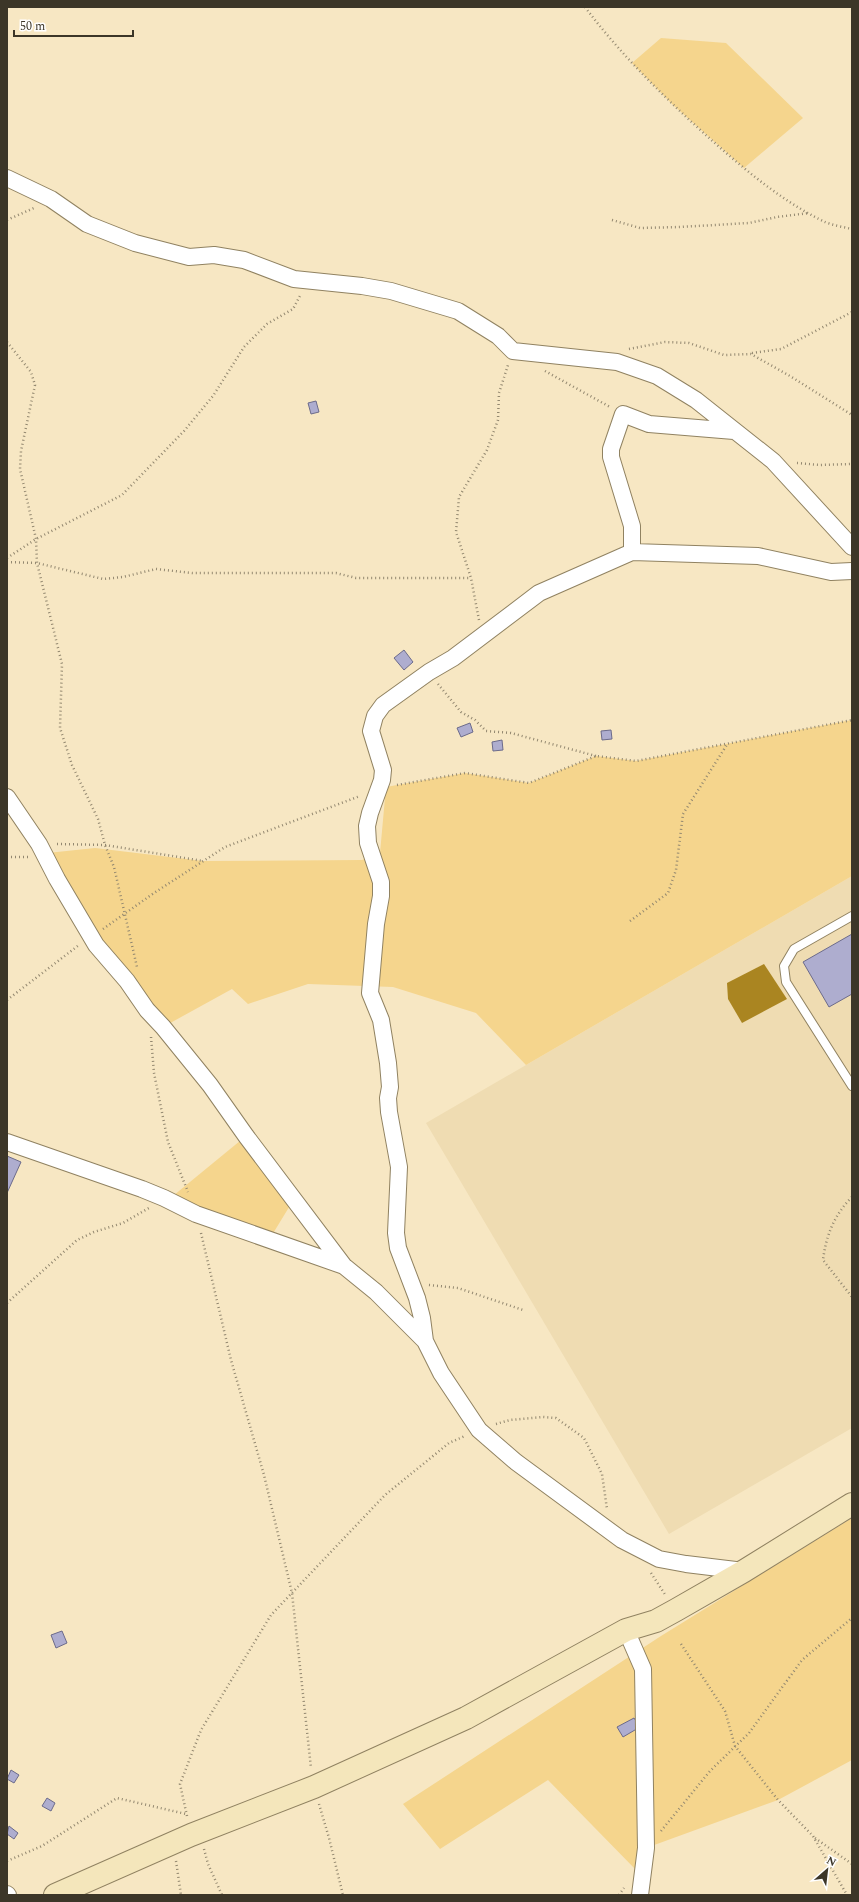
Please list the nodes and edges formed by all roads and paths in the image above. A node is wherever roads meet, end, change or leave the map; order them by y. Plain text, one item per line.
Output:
1 (585, 7) edge
2 (7, 178) edge
3 (51, 199) junction
4 (810, 213) junction
5 (7, 220) edge
6 (612, 220) dead end
7 (852, 229) edge
8 (309, 280) junction
9 (852, 312) edge
10 (7, 342) edge
11 (626, 350) dead end
12 (513, 351) junction
13 (751, 354) junction
14 (542, 369) dead end
15 (623, 414) junction
16 (852, 415) edge
17 (734, 431) junction
18 (773, 461) junction
19 (852, 464) edge
20 (36, 539) junction
21 (852, 548) edge
22 (632, 552) junction
23 (7, 558) edge
24 (7, 562) edge
25 (38, 563) junction
26 (852, 571) edge
27 (471, 578) junction
28 (483, 637) junction
29 (429, 672) junction
30 (852, 720) edge
31 (728, 743) junction
32 (596, 756) junction
33 (380, 789) junction
34 (7, 798) edge
35 (39, 844) junction
36 (105, 845) junction
37 (203, 861) junction
38 (125, 915) junction
39 (852, 916) edge
40 (630, 922) dead end
41 (90, 937) junction
42 (138, 973) dead end
43 (7, 1000) edge
44 (147, 1010) junction
45 (852, 1086) edge
46 (7, 1142) edge
47 (164, 1198) junction
48 (852, 1198) edge
49 (196, 1214) junction
50 (344, 1266) junction
51 (413, 1283) junction
52 (852, 1297) edge
53 (7, 1302) edge
54 (523, 1310) dead end
55 (426, 1341) junction
56 (479, 1430) junction
57 (852, 1504) edge
58 (610, 1532) junction
59 (744, 1571) junction
60 (292, 1593) junction
61 (852, 1618) edge
62 (626, 1630) junction
63 (681, 1644) dead end
64 (736, 1746) junction
65 (314, 1787) junction
66 (186, 1814) junction
67 (189, 1831) junction
68 (812, 1836) junction
69 (646, 1848) junction
70 (7, 1862) edge
71 (852, 1864) edge
72 (628, 1883) dead end
73 (55, 1895) edge
74 (181, 1895) edge
75 (222, 1895) edge
76 (344, 1895) edge
77 (619, 1895) edge
78 (640, 1895) edge
79 (848, 1895) edge

1 - 4 path
2 - 3 street
3 - 5 path
3 - 8 street
4 - 6 path
4 - 7 path
8 - 12 street
8 - 20 path
9 - 13 path
10 - 20 path
11 - 13 path
12 - 17 street
12 - 27 path
13 - 16 path
14 - 15 path
15 - 17 street
15 - 22 street
17 - 18 street
18 - 19 path
18 - 21 street
20 - 23 path
20 - 25 path
22 - 26 street
22 - 28 street
24 - 25 path
25 - 27 path
25 - 36 path
27 - 28 path
28 - 29 street
29 - 32 path
29 - 33 street
30 - 31 path
31 - 32 path
31 - 40 path
32 - 33 path
33 - 37 path
33 - 51 street
34 - 35 street
35 - 36 path
35 - 41 street
36 - 37 path
36 - 38 path
37 - 38 path
38 - 41 path
38 - 42 path
39 - 45 lane
41 - 43 path
41 - 44 street
44 - 49 path
44 - 50 street
46 - 47 street
47 - 49 street
47 - 53 path
48 - 52 path
49 - 50 street
49 - 60 path
50 - 55 street
51 - 54 path
51 - 55 street
55 - 56 street
56 - 58 street
56 - 58 path
56 - 60 path
57 - 59 street
58 - 59 street
59 - 62 street
60 - 65 path
60 - 66 path
61 - 64 path
62 - 65 street
62 - 69 street
63 - 64 path
64 - 68 path
64 - 69 path
65 - 67 street
65 - 76 path
66 - 67 path
66 - 67 path
66 - 70 path
67 - 73 street
67 - 74 path
67 - 75 path
68 - 71 path
68 - 79 path
69 - 78 street
72 - 77 path

